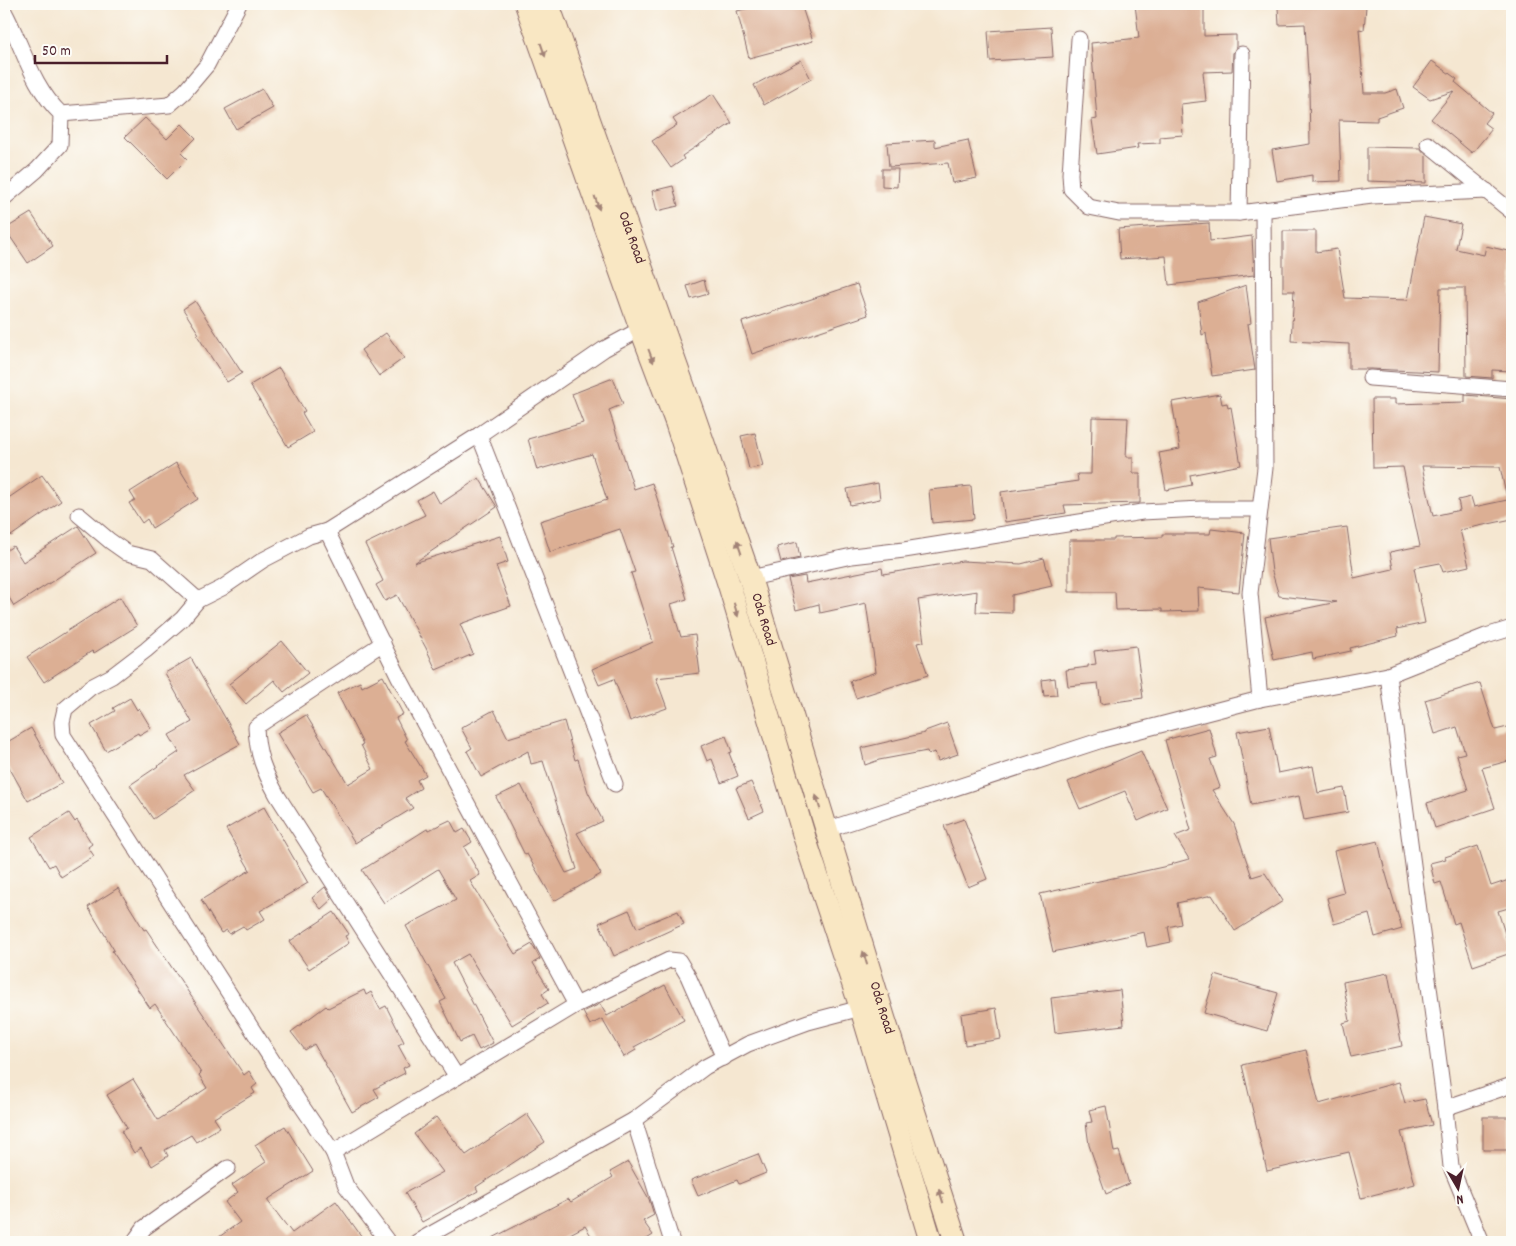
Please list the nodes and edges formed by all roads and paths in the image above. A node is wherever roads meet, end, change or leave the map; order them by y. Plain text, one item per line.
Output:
1 (239, 4) edge
2 (526, 4) edge
3 (548, 4) edge
4 (4, 11) edge
5 (1079, 40) dead end
6 (1242, 54) dead end
7 (61, 114) junction
8 (1428, 144) dead end
9 (1487, 192) junction
10 (4, 198) edge
11 (1263, 211) junction
12 (1512, 212) edge
13 (1239, 213) junction
14 (641, 329) junction
15 (1370, 378) dead end
16 (1512, 389) edge
17 (479, 435) junction
18 (1260, 509) junction
19 (79, 514) dead end
20 (327, 531) junction
21 (750, 578) junction
22 (198, 600) junction
23 (1512, 628) edge
24 (382, 643) junction
25 (1388, 675) junction
26 (1260, 699) junction
27 (615, 784) dead end
28 (826, 830) junction
29 (576, 1005) junction
30 (861, 1008) junction
31 (724, 1058) junction
32 (457, 1077) junction
33 (1512, 1085) edge
34 (1445, 1108) junction
35 (634, 1120) junction
36 (334, 1152) junction
37 (916, 1154) junction
38 (228, 1168) dead end
39 (134, 1242) edge
40 (388, 1242) edge
41 (417, 1242) edge
42 (672, 1242) edge
43 (931, 1242) edge
44 (956, 1242) edge
45 (1482, 1242) edge

1 - 7 street
2 -> 14 street, Oda Road
21 -> 3 street, Oda Road
4 - 7 street
5 - 13 street
6 - 13 street
7 - 10 street
8 - 9 street
9 - 11 street
9 - 12 street
11 - 13 street
11 - 18 street
14 - 17 street
14 -> 30 street, Oda Road
15 - 16 street
17 - 20 street
17 - 27 street
18 - 21 street
18 - 26 street
19 - 22 street
20 - 22 street
20 - 24 street
28 -> 21 street, Oda Road
22 - 36 street
23 - 25 street
24 - 29 street
24 - 32 street
25 - 26 street
25 - 34 street
26 - 28 street
37 -> 28 street, Oda Road
29 - 31 street
29 - 32 street
30 - 31 street
30 - 37 street, Oda Road
31 - 35 street
32 - 36 street
33 - 34 street
34 - 45 street
35 - 41 street
35 - 42 street
36 - 40 street
37 - 43 street, Oda Road
44 -> 37 street, Oda Road
38 - 39 street

